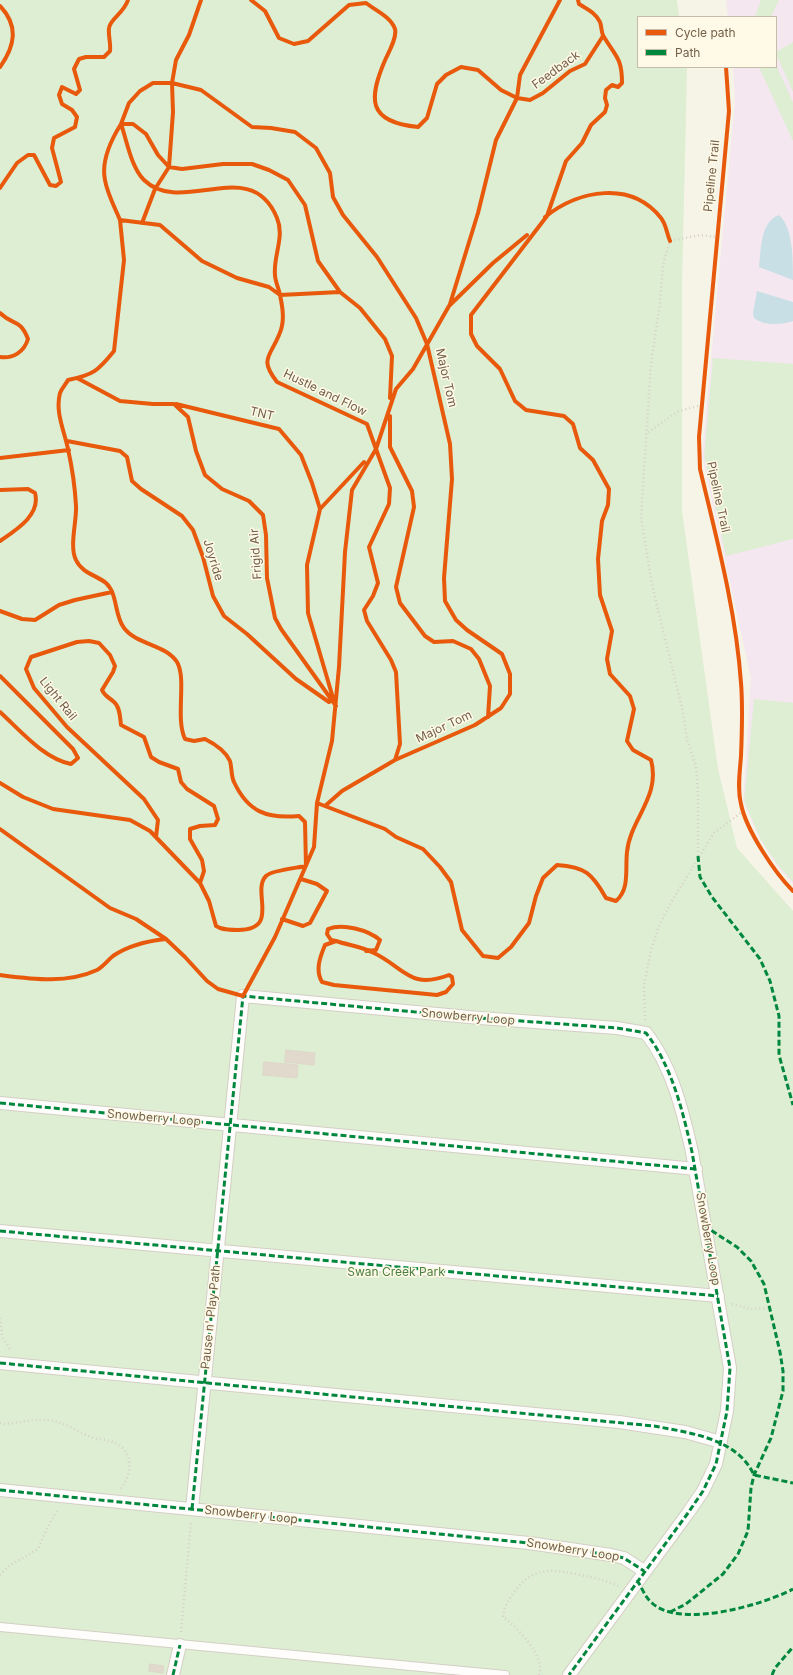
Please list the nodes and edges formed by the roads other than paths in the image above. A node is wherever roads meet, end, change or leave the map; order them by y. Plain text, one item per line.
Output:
1 (0, 1103) edge
2 (230, 1125) junction
3 (696, 1169) junction
4 (0, 1231) edge
5 (217, 1251) junction
6 (718, 1296) junction
7 (0, 1363) edge
8 (204, 1382) junction
9 (721, 1442) junction
10 (0, 1490) edge
11 (192, 1509) junction
12 (644, 1571) junction
13 (0, 1627) edge
14 (180, 1645) junction
15 (173, 1675) edge
16 (505, 1675) edge
17 (569, 1675) edge

1 - 2 street, Snowberry Loop
2 - 3 street
2 - 3 street, Snowberry Loop
2 - 5 street, Pause n' Play Path
3 - 6 street, Snowberry Loop
4 - 5 street
5 - 6 street
5 - 8 street, Pause n' Play Path
6 - 9 street, Snowberry Loop
7 - 8 street
8 - 9 street
8 - 11 street, Pause n' Play Path
9 - 12 street, Snowberry Loop
10 - 11 street
11 - 12 street, Snowberry Loop
12 - 17 street
13 - 14 lane
14 - 15 street
14 - 16 lane

